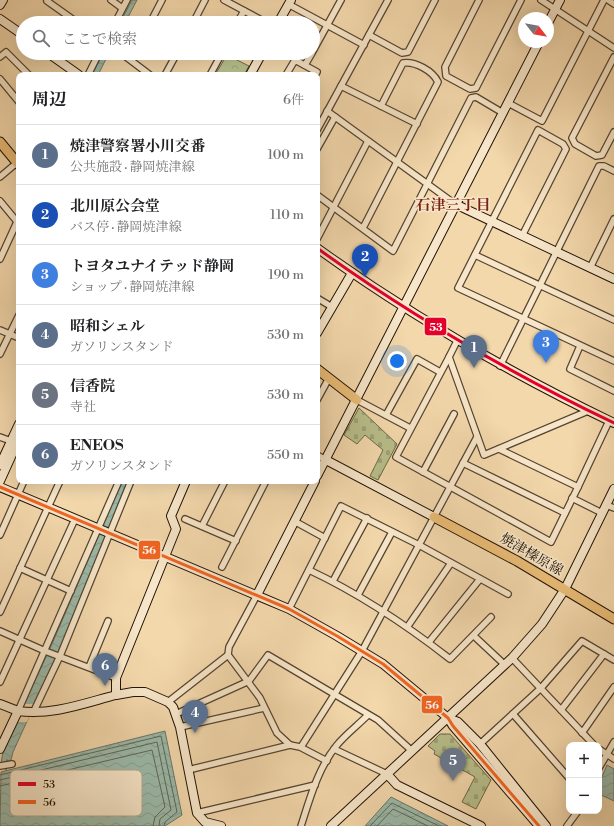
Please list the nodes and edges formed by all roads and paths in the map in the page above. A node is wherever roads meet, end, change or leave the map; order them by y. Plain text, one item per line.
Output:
1 (3, 0) edge
2 (48, 0) edge
3 (111, 0) edge
4 (127, 0) edge
5 (162, 0) edge
6 (205, 0) edge
7 (224, 0) edge
8 (341, 0) edge
9 (388, 0) edge
10 (435, 0) edge
11 (479, 0) edge
12 (521, 0) edge
13 (541, 0) edge
14 (560, 0) edge
15 (604, 0) edge
16 (608, 0) edge
17 (290, 2) edge
18 (614, 4) edge
19 (0, 5) edge
20 (122, 8) junction
21 (556, 9) junction
22 (244, 11) junction
23 (554, 13) edge
24 (69, 16) edge
25 (118, 16) edge
26 (154, 16) edge
27 (197, 16) edge
28 (241, 16) edge
29 (254, 16) edge
30 (282, 16) edge
31 (313, 16) edge
32 (0, 19) edge
33 (320, 21) edge
34 (327, 25) junction
35 (16, 30) edge
36 (589, 31) junction
37 (369, 35) junction
38 (320, 38) edge
39 (364, 45) junction
40 (536, 48) edge
41 (614, 48) edge
42 (614, 57) edge
43 (0, 58) edge
44 (58, 60) edge
45 (96, 60) edge
46 (130, 60) edge
47 (173, 60) edge
48 (218, 60) edge
49 (258, 60) edge
50 (295, 60) edge
51 (295, 60) edge
52 (308, 60) edge
53 (305, 65) junction
54 (26, 72) edge
55 (75, 72) edge
56 (90, 72) edge
57 (146, 72) edge
58 (167, 72) edge
59 (212, 72) edge
60 (252, 72) edge
61 (288, 72) edge
62 (317, 72) edge
63 (0, 79) edge
64 (341, 86) junction
65 (16, 98) edge
66 (508, 103) junction
67 (381, 106) junction
68 (327, 111) junction
69 (503, 113) junction
70 (335, 117) junction
71 (320, 124) edge
72 (416, 124) junction
73 (614, 132) edge
74 (368, 141) junction
75 (0, 142) edge
76 (320, 144) edge
77 (16, 161) edge
78 (397, 162) junction
79 (16, 165) edge
80 (614, 171) edge
81 (0, 177) edge
82 (428, 184) junction
83 (320, 197) edge
84 (0, 201) edge
85 (455, 204) junction
86 (334, 207) junction
87 (614, 219) edge
88 (16, 221) edge
89 (491, 221) junction
90 (16, 227) edge
91 (363, 228) junction
92 (320, 233) edge
93 (522, 236) junction
94 (320, 250) edge
95 (556, 252) junction
96 (474, 255) junction
97 (0, 259) edge
98 (590, 268) junction
99 (352, 273) junction
100 (614, 279) edge
101 (540, 285) junction
102 (320, 300) edge
103 (332, 307) junction
104 (403, 308) junction
105 (524, 318) junction
106 (614, 320) edge
107 (16, 321) edge
108 (320, 328) edge
109 (0, 330) edge
110 (9, 334) junction
111 (16, 337) edge
112 (457, 341) junction
113 (580, 346) junction
114 (0, 354) edge
115 (449, 357) junction
116 (614, 361) edge
117 (500, 366) junction
118 (320, 371) edge
119 (440, 372) junction
120 (329, 378) junction
121 (614, 390) edge
122 (320, 394) edge
123 (357, 400) junction
124 (588, 411) junction
125 (454, 414) dead end
126 (386, 415) junction
127 (612, 422) edge
128 (410, 428) junction
129 (0, 436) edge
130 (477, 437) junction
131 (15, 440) edge
132 (499, 449) junction
133 (320, 456) edge
134 (326, 460) junction
135 (463, 463) junction
136 (0, 465) edge
137 (320, 471) edge
138 (423, 472) junction
139 (0, 481) edge
140 (23, 484) edge
141 (59, 484) edge
142 (118, 484) edge
143 (131, 484) edge
144 (185, 484) edge
145 (223, 484) edge
146 (264, 484) edge
147 (312, 484) edge
148 (450, 487) junction
149 (578, 487) junction
150 (0, 488) edge
151 (614, 489) edge
152 (18, 495) junction
153 (572, 498) junction
154 (610, 507) edge
155 (48, 508) junction
156 (565, 513) junction
157 (602, 513) junction
158 (434, 517) junction
159 (367, 518) junction
160 (185, 519) dead end
161 (75, 520) junction
162 (294, 521) junction
163 (202, 526) junction
164 (98, 530) junction
165 (392, 532) junction
166 (0, 535) edge
167 (110, 535) junction
168 (325, 538) junction
169 (236, 541) junction
170 (419, 545) junction
171 (165, 557) junction
172 (451, 563) junction
173 (20, 568) junction
174 (222, 568) dead end
175 (309, 570) junction
176 (480, 579) junction
177 (47, 580) junction
178 (333, 581) junction
179 (564, 589) junction
180 (71, 591) junction
181 (508, 594) dead end
182 (257, 595) junction
183 (358, 595) junction
184 (289, 610) junction
185 (384, 611) junction
186 (0, 612) edge
187 (491, 618) dead end
188 (614, 619) edge
189 (108, 621) dead end
190 (408, 626) junction
191 (0, 631) edge
192 (474, 636) junction
193 (19, 640) junction
194 (429, 642) junction
195 (45, 651) junction
196 (362, 651) junction
197 (604, 654) junction
198 (228, 655) junction
199 (60, 656) junction
200 (512, 658) junction
201 (614, 660) edge
202 (505, 665) junction
203 (89, 667) junction
204 (116, 678) junction
205 (249, 681) junction
206 (0, 682) edge
207 (614, 687) edge
208 (541, 688) junction
209 (334, 694) junction
210 (116, 695) junction
211 (168, 702) junction
212 (0, 704) edge
213 (264, 708) junction
214 (561, 710) junction
215 (19, 712) junction
216 (32, 713) junction
217 (176, 714) junction
218 (513, 714) junction
219 (368, 715) junction
220 (448, 718) junction
221 (180, 727) junction
222 (582, 733) junction
223 (591, 742) edge
224 (614, 742) edge
225 (290, 744) junction
226 (480, 744) junction
227 (301, 747) junction
228 (334, 749) junction
229 (0, 750) edge
230 (412, 751) junction
231 (602, 752) edge
232 (606, 755) junction
233 (614, 759) edge
234 (327, 761) junction
235 (602, 762) edge
236 (12, 764) dead end
237 (0, 766) edge
238 (188, 770) junction
239 (387, 774) junction
240 (566, 775) edge
241 (315, 784) junction
242 (197, 813) junction
243 (576, 814) edge
244 (221, 826) edge
245 (301, 826) edge
246 (331, 826) edge
247 (481, 826) edge
248 (539, 826) edge
249 (546, 826) edge
250 (567, 826) edge

1 - 19 street
2 - 24 street
3 - 20 street
4 - 20 street
5 - 26 street
6 - 27 street
7 - 22 street
8 - 34 street
9 - 37 street
10 - 37 street
11 - 12 street
13 - 21 street
14 - 21 street
15 - 36 street
16 - 18 street
17 - 30 street
17 - 31 street
20 - 25 street
21 - 23 street
21 - 36 street
22 - 28 street
22 - 29 street
32 - 35 street
33 - 34 street
34 - 38 street
34 - 39 street
36 - 41 street
36 - 66 street
37 - 39 street
39 - 64 street
40 - 66 street
42 - 73 street
43 - 54 street
44 - 55 street
45 - 56 street
46 - 57 street
47 - 58 street
48 - 59 street
49 - 60 street
50 - 53 street
51 - 61 street
52 - 53 street
53 - 62 street
63 - 65 street
64 - 67 street
64 - 68 street
66 - 69 street
67 - 72 street
67 - 72 street
68 - 70 street
68 - 71 street
69 - 82 street
69 - 85 street
70 - 74 street
70 - 76 street
72 - 78 street
74 - 78 street
74 - 86 street
75 - 77 main road
78 - 82 street
78 - 91 street
79 - 81 street
80 - 95 street
82 - 85 street
82 - 91 street
83 - 86 street
84 - 88 street
85 - 89 street
85 - 104 street
86 - 91 street
86 - 92 street
87 - 98 street
89 - 93 street
89 - 93 street
89 - 96 street
90 - 97 street
93 - 95 street
94 - 99 street
95 - 98 street
95 - 101 street
96 - 101 street
96 - 105 street
98 - 100 street
99 - 103 street
99 - 104 street
101 - 105 street
101 - 106 street
102 - 103 street
103 - 108 street
104 - 112 street
104 - 123 street
105 - 113 street
105 - 117 street
107 - 110 street
109 - 110 street
110 - 111 street
110 - 114 street
112 - 115 street
112 - 117 street
113 - 116 street
113 - 121 street
115 - 119 street
115 - 130 street
117 - 124 street
118 - 120 main road
119 - 126 street
119 - 128 street
120 - 122 street
120 - 123 main road
123 - 126 street
123 - 134 street
124 - 127 street
124 - 132 street
125 - 138 street
126 - 128 street
127 - 149 street
128 - 138 street
129 - 131 street
130 - 132 street
130 - 135 street
131 - 136 street
131 - 139 street
132 - 149 street
133 - 134 street
134 - 137 street
134 - 158 street
135 - 148 street
135 - 156 street
138 - 148 street
140 - 152 street
141 - 155 street
142 - 164 street
143 - 167 street
144 - 171 street
145 - 163 street
146 - 169 street
147 - 162 street
148 - 156 street
148 - 158 street
149 - 153 street
150 - 152 street
151 - 154 street
152 - 155 street
152 - 166 street
153 - 156 street
153 - 157 street
154 - 157 street
155 - 161 street
155 - 173 street
157 - 179 street
158 - 170 street
158 - 179 main road, 焼津榛原線
159 - 165 street
159 - 168 street
159 - 178 street
160 - 163 street
161 - 164 street
161 - 177 street
162 - 168 street
162 - 182 street
163 - 169 street
164 - 167 street
164 - 180 street
165 - 170 street
165 - 183 street
167 - 171 street
167 - 199 street
168 - 175 street
169 - 174 street
170 - 172 street
170 - 185 street
171 - 182 street
171 - 204 street
172 - 176 street
172 - 190 street
173 - 177 street
173 - 186 street
175 - 178 street
175 - 184 street
176 - 181 street
176 - 194 street
177 - 180 street
177 - 193 street
178 - 183 street
179 - 188 main road, 焼津榛原線
179 - 200 street
180 - 195 street
182 - 184 street
182 - 198 street
183 - 185 street
184 - 196 street
185 - 190 street
185 - 196 street
187 - 192 street
189 - 203 street
190 - 194 street
191 - 193 street
192 - 194 street
192 - 202 street
193 - 195 street
193 - 206 street
195 - 199 street
195 - 215 street
196 - 209 street
196 - 220 street
197 - 201 street
197 - 208 street
197 - 214 street
198 - 205 street
198 - 211 street
199 - 203 street
199 - 216 street
200 - 202 street
200 - 208 street
202 - 220 street
203 - 204 street
204 - 210 street
205 - 209 street
205 - 213 street
205 - 217 street
207 - 222 street
208 - 214 street
208 - 218 street
209 - 219 street
209 - 227 street
210 - 211 street
210 - 216 street
211 - 217 street
212 - 215 street
213 - 221 street
213 - 225 street
214 - 222 street
215 - 216 street
215 - 229 street
217 - 221 street
218 - 226 street
218 - 240 street
219 - 228 street
219 - 230 street
220 - 226 street
220 - 230 street
220 - 248 street
221 - 238 street
222 - 223 street
224 - 232 street
225 - 227 street
225 - 238 street
226 - 249 street
227 - 234 street
228 - 234 street
228 - 239 street
230 - 239 street
231 - 232 street
232 - 233 street
232 - 235 street
234 - 241 street
236 - 237 street
238 - 242 street
239 - 246 street
239 - 247 street
241 - 242 street
241 - 245 street
242 - 244 street
243 - 250 street

